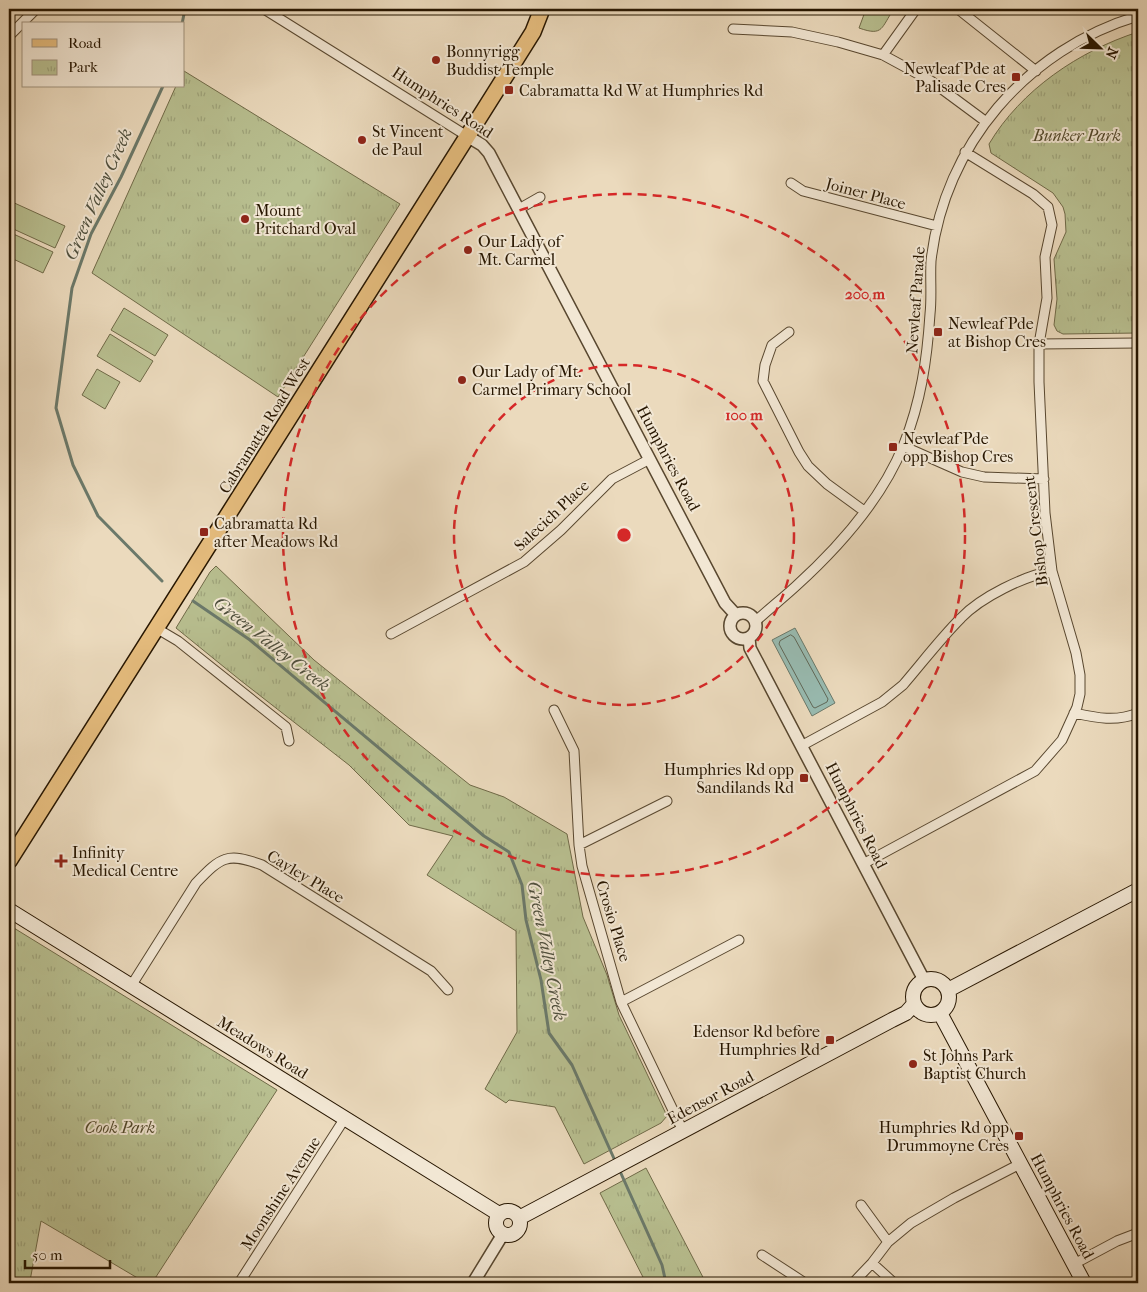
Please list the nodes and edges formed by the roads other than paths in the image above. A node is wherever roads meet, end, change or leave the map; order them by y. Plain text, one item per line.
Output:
1 (36, 9) edge
2 (264, 9) edge
3 (542, 9) edge
4 (554, 9) edge
5 (916, 9) edge
6 (958, 9) edge
7 (1138, 16) edge
8 (23, 22) edge
9 (22, 23) edge
10 (733, 29) dead end
11 (533, 32) junction
12 (9, 36) edge
13 (883, 55) junction
14 (1036, 71) junction
15 (985, 121) junction
16 (467, 136) junction
17 (965, 152) junction
18 (790, 183) dead end
19 (540, 197) dead end
20 (519, 209) junction
21 (937, 226) junction
22 (789, 332) dead end
23 (1138, 343) edge
24 (1039, 344) junction
25 (903, 446) junction
26 (650, 459) junction
27 (1044, 479) junction
28 (864, 511) junction
29 (1052, 571) junction
30 (736, 615) junction
31 (756, 621) junction
32 (156, 628) junction
33 (391, 634) dead end
34 (749, 638) junction
35 (554, 710) dead end
36 (1074, 713) junction
37 (1138, 713) edge
38 (289, 741) dead end
39 (801, 746) junction
40 (667, 801) dead end
41 (579, 845) junction
42 (9, 861) edge
43 (863, 864) junction
44 (1138, 890) edge
45 (9, 910) edge
46 (739, 940) dead end
47 (924, 980) junction
48 (131, 986) junction
49 (448, 990) dead end
50 (948, 990) junction
51 (621, 1002) junction
52 (914, 1004) junction
53 (940, 1013) junction
54 (345, 1118) junction
55 (683, 1131) junction
56 (1020, 1164) junction
57 (861, 1205) dead end
58 (499, 1214) junction
59 (519, 1218) junction
60 (1138, 1233) edge
61 (503, 1234) junction
62 (888, 1242) junction
63 (762, 1255) dead end
64 (872, 1263) junction
65 (1074, 1264) junction
66 (240, 1283) edge
67 (473, 1283) edge
68 (804, 1283) edge
69 (853, 1283) edge
70 (894, 1283) edge
71 (1084, 1283) edge

1 - 8 street
2 - 16 street, Humphries Road
3 - 11 main road, Cabramatta Road West
4 - 11 main road, Cabramatta Road West
5 - 13 street
6 - 14 street
7 - 14 street, Newleaf Parade
9 - 12 street
10 - 13 street
11 - 16 main road, Cabramatta Road West
13 - 15 street
14 - 15 street, Newleaf Parade
15 - 17 street, Newleaf Parade
16 - 20 street, Humphries Road
16 - 32 main road, Cabramatta Road West
17 - 21 street, Newleaf Parade
17 - 24 street, Bishop Crescent
18 - 21 street, Joiner Place
19 - 20 street
20 - 26 street, Humphries Road
21 - 25 street, Newleaf Parade
22 - 28 street
23 - 24 street
24 - 27 street, Bishop Crescent
25 - 27 street
25 - 28 street, Newleaf Parade
26 - 30 street, Humphries Road
26 - 33 street, Salecich Place
27 - 29 street, Bishop Crescent
28 - 31 street, Newleaf Parade
29 - 36 street, Bishop Crescent
29 - 39 street
30 - 31 street
30 - 34 street
31 - 34 street
32 - 38 street
32 - 42 main road, Cabramatta Road West
34 - 39 street, Humphries Road
35 - 41 street, Crosio Place
36 - 37 street
36 - 43 street, Bishop Crescent
39 - 43 street, Humphries Road
40 - 41 street
41 - 51 street, Crosio Place
43 - 47 street, Humphries Road
44 - 50 main road
45 - 48 main road, Meadows Road
46 - 51 street
47 - 50 main road
47 - 52 main road
48 - 49 street, Cayley Place
48 - 54 main road, Meadows Road
50 - 53 main road
51 - 55 street, Crosio Place
52 - 53 main road
52 - 55 main road, Edensor Road
53 - 56 main road, Humphries Road
54 - 58 main road, Meadows Road
54 - 66 street, Moonshine Avenue
55 - 59 main road, Edensor Road
56 - 62 street
56 - 65 main road, Humphries Road
57 - 62 street
58 - 59 main road
58 - 61 main road
59 - 61 main road
60 - 65 street
61 - 67 street
62 - 64 street
63 - 68 street
64 - 69 street
64 - 70 street
65 - 71 main road, Humphries Road

